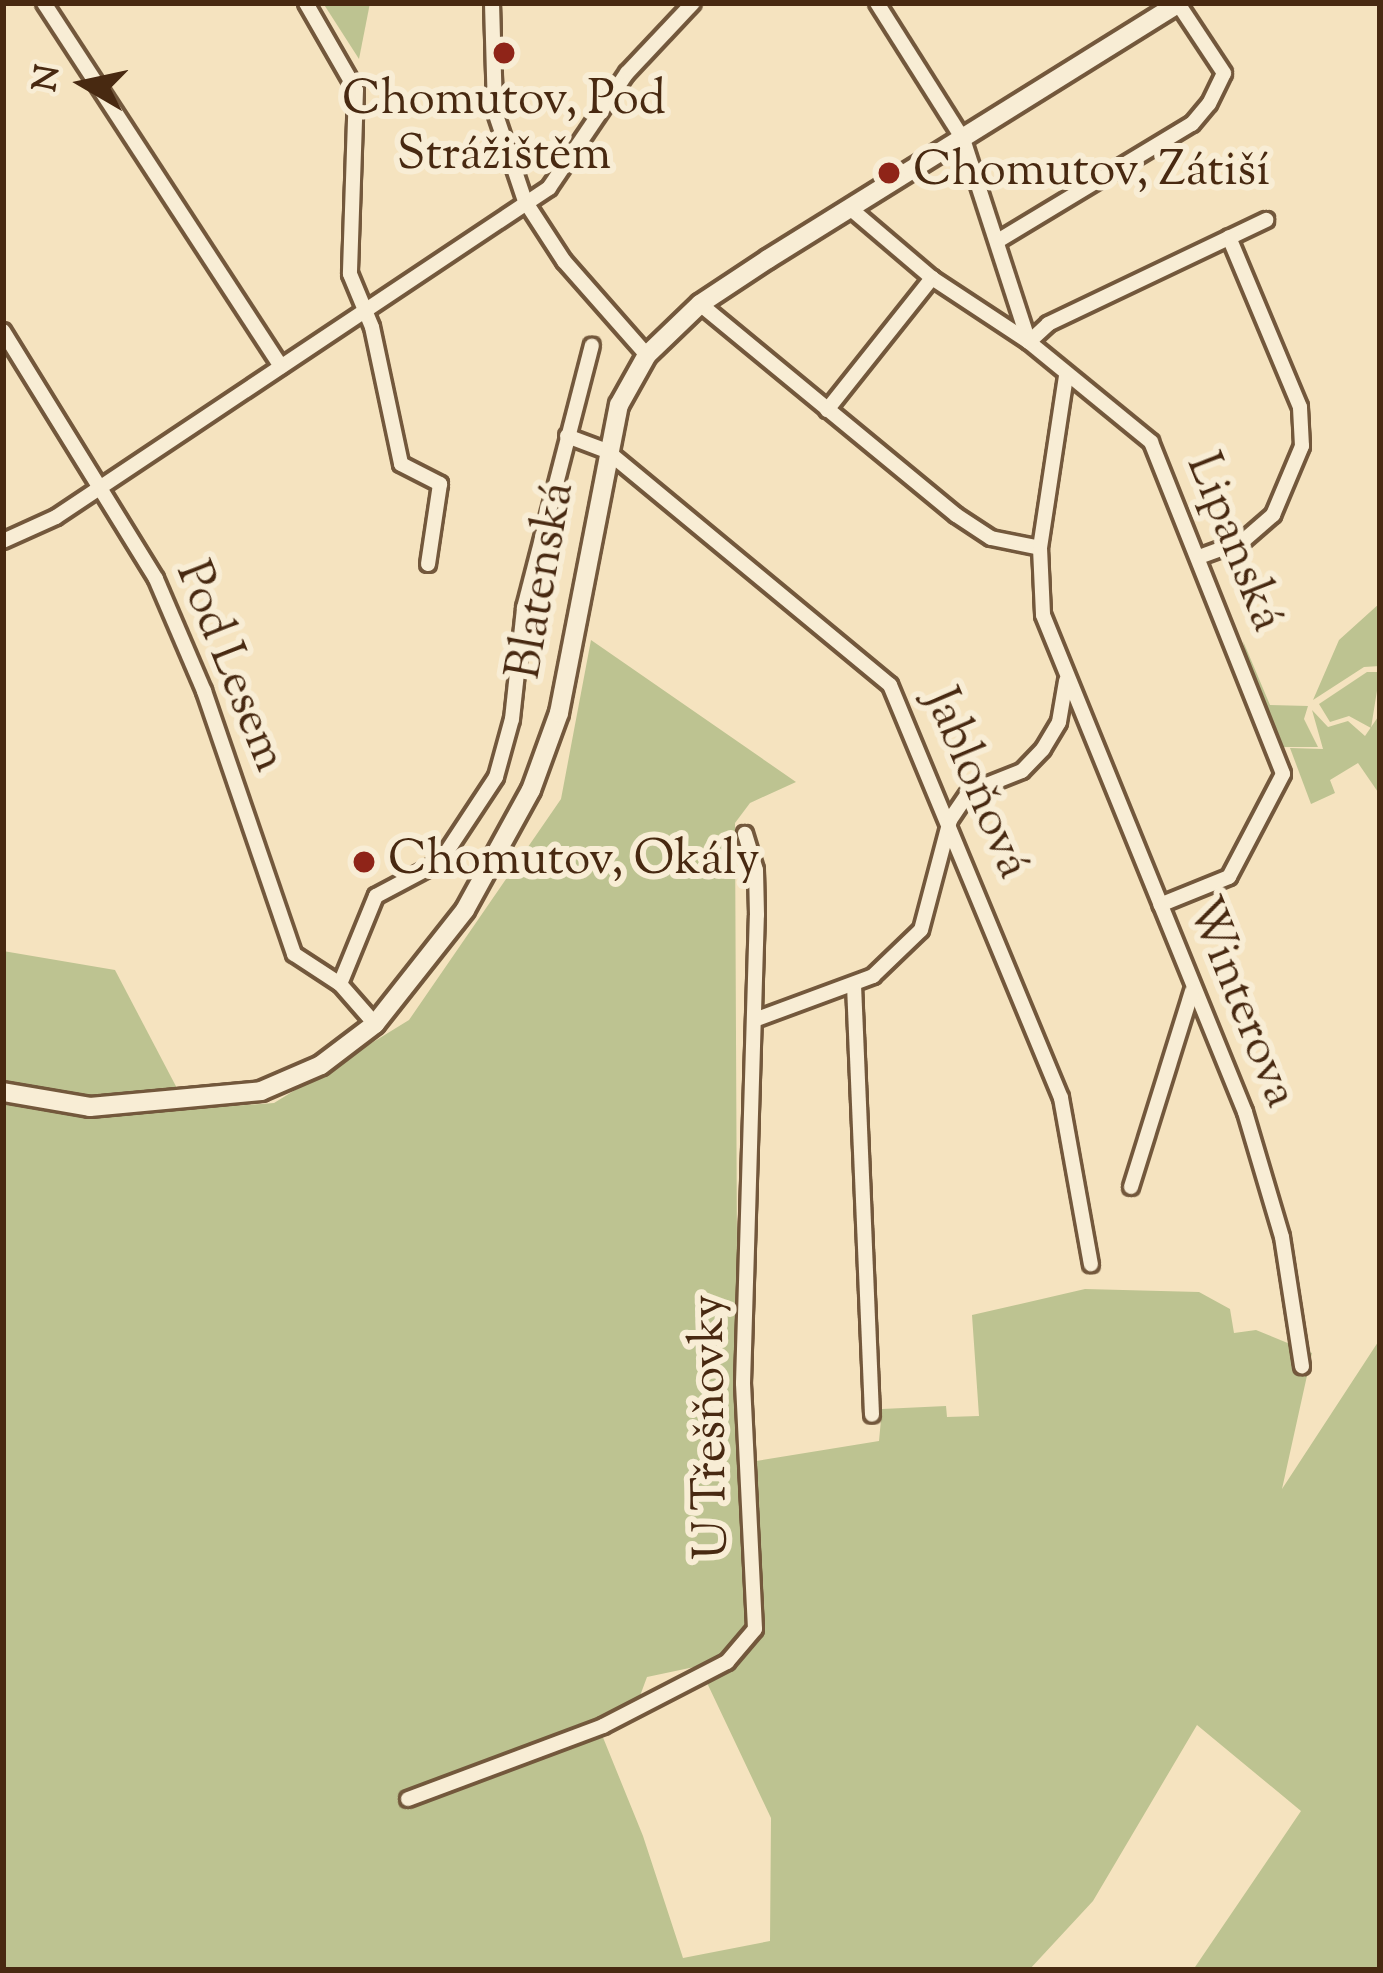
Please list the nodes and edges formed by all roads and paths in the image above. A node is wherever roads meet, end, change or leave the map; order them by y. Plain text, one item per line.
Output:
1 (44, 3) edge
2 (307, 3) edge
3 (492, 3) edge
4 (693, 3) edge
5 (877, 3) edge
6 (1179, 4) edge
7 (963, 139) junction
8 (525, 201) junction
9 (851, 209) junction
10 (1266, 220) dead end
11 (1229, 237) junction
12 (1001, 238) junction
13 (932, 278) junction
14 (700, 304) junction
15 (362, 314) junction
16 (3, 331) edge
17 (1029, 342) junction
18 (592, 346) dead end
19 (647, 356) junction
20 (281, 366) junction
21 (1066, 376) junction
22 (826, 410) junction
23 (567, 436) junction
24 (607, 451) junction
25 (101, 482) junction
26 (3, 541) edge
27 (1040, 548) junction
28 (1199, 557) junction
29 (428, 564) dead end
30 (1066, 681) junction
31 (950, 820) junction
32 (745, 834) dead end
33 (1160, 905) junction
34 (340, 985) junction
35 (854, 986) junction
36 (1192, 990) junction
37 (757, 1019) junction
38 (375, 1024) junction
39 (3, 1092) edge
40 (1131, 1187) dead end
41 (1091, 1264) dead end
42 (1302, 1366) dead end
43 (872, 1415) dead end
44 (409, 1799) dead end

1 - 20 street
2 - 15 street
3 - 8 street
4 - 8 street
5 - 7 street
6 - 7 street, Blatenská
6 - 12 street
7 - 9 street, Blatenská
7 - 12 street
8 - 15 street
8 - 19 street
9 - 13 street, Lipanská
9 - 14 street, Blatenská
10 - 11 street
11 - 17 street
11 - 28 street
12 - 17 street
13 - 17 street, Lipanská
13 - 22 street
14 - 19 street, Blatenská
14 - 22 street
15 - 20 street
15 - 29 street
16 - 25 street, Pod Lesem
17 - 21 street, Lipanská
18 - 23 street
19 - 24 street, Blatenská
20 - 25 street
21 - 27 street, Winterova
21 - 28 street, Lipanská
22 - 27 street
23 - 24 street, Jabloňová
23 - 34 street
24 - 31 street, Jabloňová
24 - 38 street, Blatenská
25 - 26 street
25 - 34 street, Pod Lesem
27 - 30 street, Winterova
28 - 33 street, Lipanská
30 - 31 street
30 - 33 street, Winterova
31 - 35 street
31 - 41 street, Jabloňová
32 - 37 street, U Třešňovky
33 - 36 street, Winterova
34 - 38 street, Pod Lesem
35 - 37 street
35 - 43 street
36 - 40 street
36 - 42 street, Winterova
37 - 44 street, U Třešňovky
38 - 39 street, Blatenská

